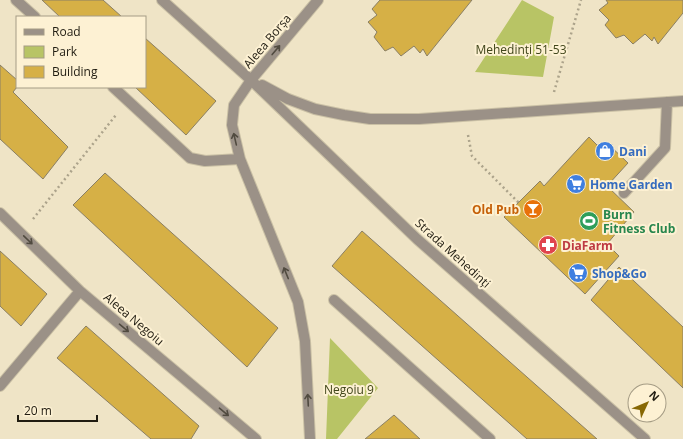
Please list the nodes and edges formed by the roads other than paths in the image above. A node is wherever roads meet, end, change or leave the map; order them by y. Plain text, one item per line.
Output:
1 (16, 0) edge
2 (162, 0) edge
3 (318, 0) edge
4 (34, 16) edge
5 (251, 80) junction
6 (114, 88) edge
7 (683, 100) edge
8 (667, 102) junction
9 (240, 158) junction
10 (624, 193) dead end
11 (0, 213) edge
12 (80, 291) junction
13 (334, 300) dead end
14 (0, 386) edge
15 (256, 439) edge
16 (310, 439) edge
17 (490, 439) edge
18 (645, 439) edge

1 - 4 street
2 - 5 street, Strada Mehedinți
5 -> 3 street, Aleea Borșa
5 - 8 street, Strada Mehedinți
9 -> 5 street
5 - 18 street, Strada Mehedinți
6 - 9 street
7 - 8 street, Strada Mehedinți
8 - 10 street
16 -> 9 street
11 -> 12 street, Aleea Negoiu
12 - 14 street
12 -> 15 street, Aleea Negoiu
13 - 17 street

